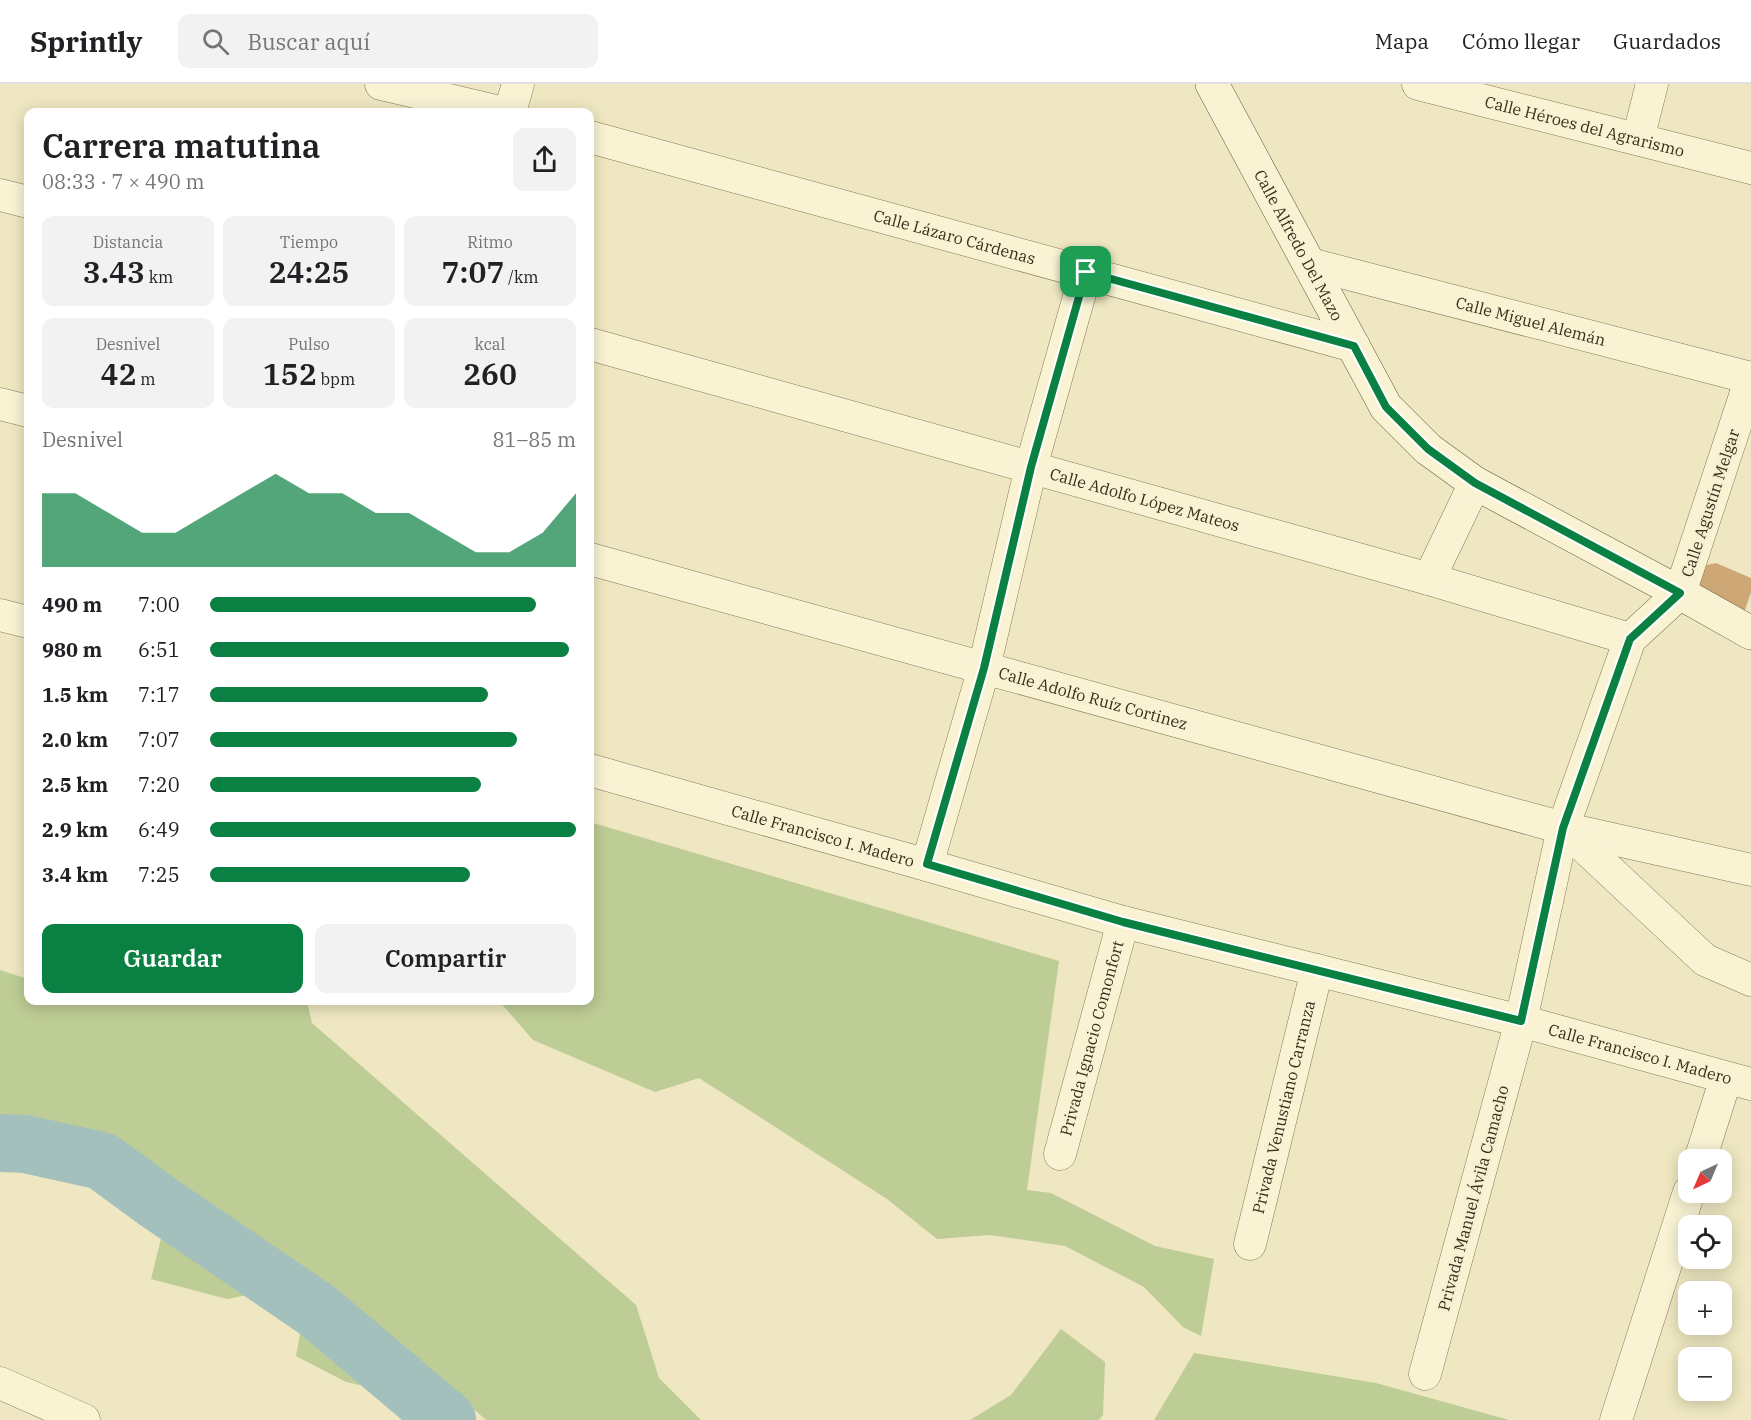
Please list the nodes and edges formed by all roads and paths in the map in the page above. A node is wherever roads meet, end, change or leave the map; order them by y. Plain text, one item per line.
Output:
1 (381, 84) edge
2 (518, 84) edge
3 (1212, 84) edge
4 (1423, 84) edge
5 (1652, 84) edge
6 (483, 108) edge
7 (511, 108) edge
8 (594, 138) edge
9 (1638, 139) junction
10 (1751, 168) edge
11 (0, 195) edge
12 (24, 201) edge
13 (1310, 264) junction
14 (1086, 272) junction
15 (594, 345) edge
16 (1354, 346) junction
17 (1751, 378) edge
18 (0, 404) edge
19 (24, 410) edge
20 (1031, 467) junction
21 (1475, 483) junction
22 (594, 560) edge
23 (1429, 579) junction
24 (1680, 593) junction
25 (0, 615) edge
26 (24, 621) edge
27 (1751, 633) edge
28 (1630, 639) junction
29 (984, 668) junction
30 (594, 771) edge
31 (1563, 828) junction
32 (927, 864) junction
33 (1751, 870) edge
34 (1123, 922) junction
35 (1317, 970) junction
36 (1751, 980) edge
37 (1521, 1021) junction
38 (1738, 1081) edge
39 (1705, 1149) edge
40 (1060, 1154) dead end
41 (1685, 1203) edge
42 (1250, 1244) dead end
43 (1425, 1374) dead end
44 (0, 1383) edge
45 (84, 1420) edge
46 (1616, 1420) edge

1 - 6 street
2 - 7 street
3 - 13 main road, Calle Alfredo Del Mazo
4 - 9 street, Calle Héroes del Agrarismo
5 - 9 street
8 - 14 street, Calle Lázaro Cárdenas
9 - 10 street, Calle Héroes del Agrarismo
11 - 12 street
13 - 16 main road, Calle Alfredo Del Mazo
13 - 17 street, Calle Miguel Alemán
14 - 16 street, Calle Lázaro Cárdenas
14 - 20 street
15 - 20 street, Calle Adolfo López Mateos
16 - 21 main road, Calle Alfredo Del Mazo
17 - 24 street, Calle Agustín Melgar
18 - 19 street
20 - 23 street, Calle Adolfo López Mateos
20 - 29 street
21 - 23 street
21 - 24 main road, Calle Alfredo Del Mazo
22 - 29 street, Calle Adolfo Ruíz Cortinez
23 - 28 street, Calle Adolfo López Mateos
24 - 27 main road, Calle Alfredo Del Mazo
24 - 28 street
25 - 26 street
28 - 31 street, Privada Manuel Ávila Camacho
29 - 31 street, Calle Adolfo Ruíz Cortinez
29 - 32 street
30 - 32 street, Calle Francisco I. Madero
31 - 33 street, Calle Adolfo Ruíz Cortinez
31 - 36 street
31 - 37 street, Privada Manuel Ávila Camacho
32 - 34 street, Calle Francisco I. Madero
34 - 35 street, Calle Francisco I. Madero
34 - 40 street, Privada Ignacio Comonfort
35 - 37 street, Calle Francisco I. Madero
35 - 42 street, Privada Venustiano Carranza
37 - 38 street, Calle Francisco I. Madero
37 - 43 street, Privada Manuel Ávila Camacho
38 - 39 street
41 - 46 street
44 - 45 street

